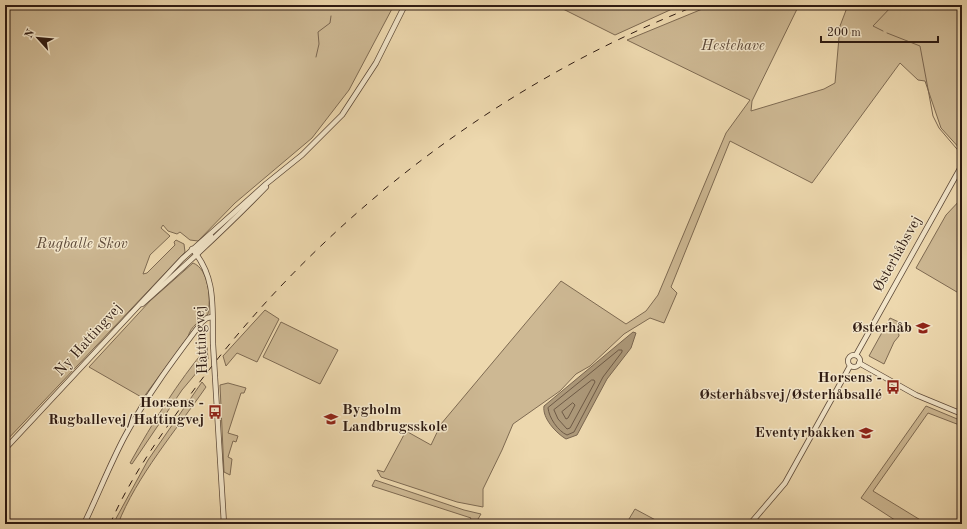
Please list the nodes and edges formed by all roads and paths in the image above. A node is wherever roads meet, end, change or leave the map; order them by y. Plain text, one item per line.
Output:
1 (405, 5) edge
2 (962, 165) edge
3 (279, 175) junction
4 (234, 212) junction
5 (192, 249) junction
6 (197, 254) junction
7 (130, 315) junction
8 (212, 317) junction
9 (856, 355) junction
10 (859, 364) junction
11 (850, 366) junction
12 (962, 414) edge
13 (5, 449) edge
14 (84, 524) edge
15 (224, 524) edge
16 (750, 524) edge

1 - 3 street
2 - 9 street, Østerhåbsvej
3 - 4 street
3 - 6 street
4 - 5 street
4 - 6 street
5 - 6 street, Hattingvej
5 - 7 street, Ny Hattingvej
6 - 7 street
6 - 8 street, Hattingvej
7 - 13 street, Ny Hattingvej
8 - 14 street
8 - 15 street, Hattingvej, bridge
9 - 10 street
9 - 11 street
10 - 11 street
10 - 12 street
11 - 16 street

